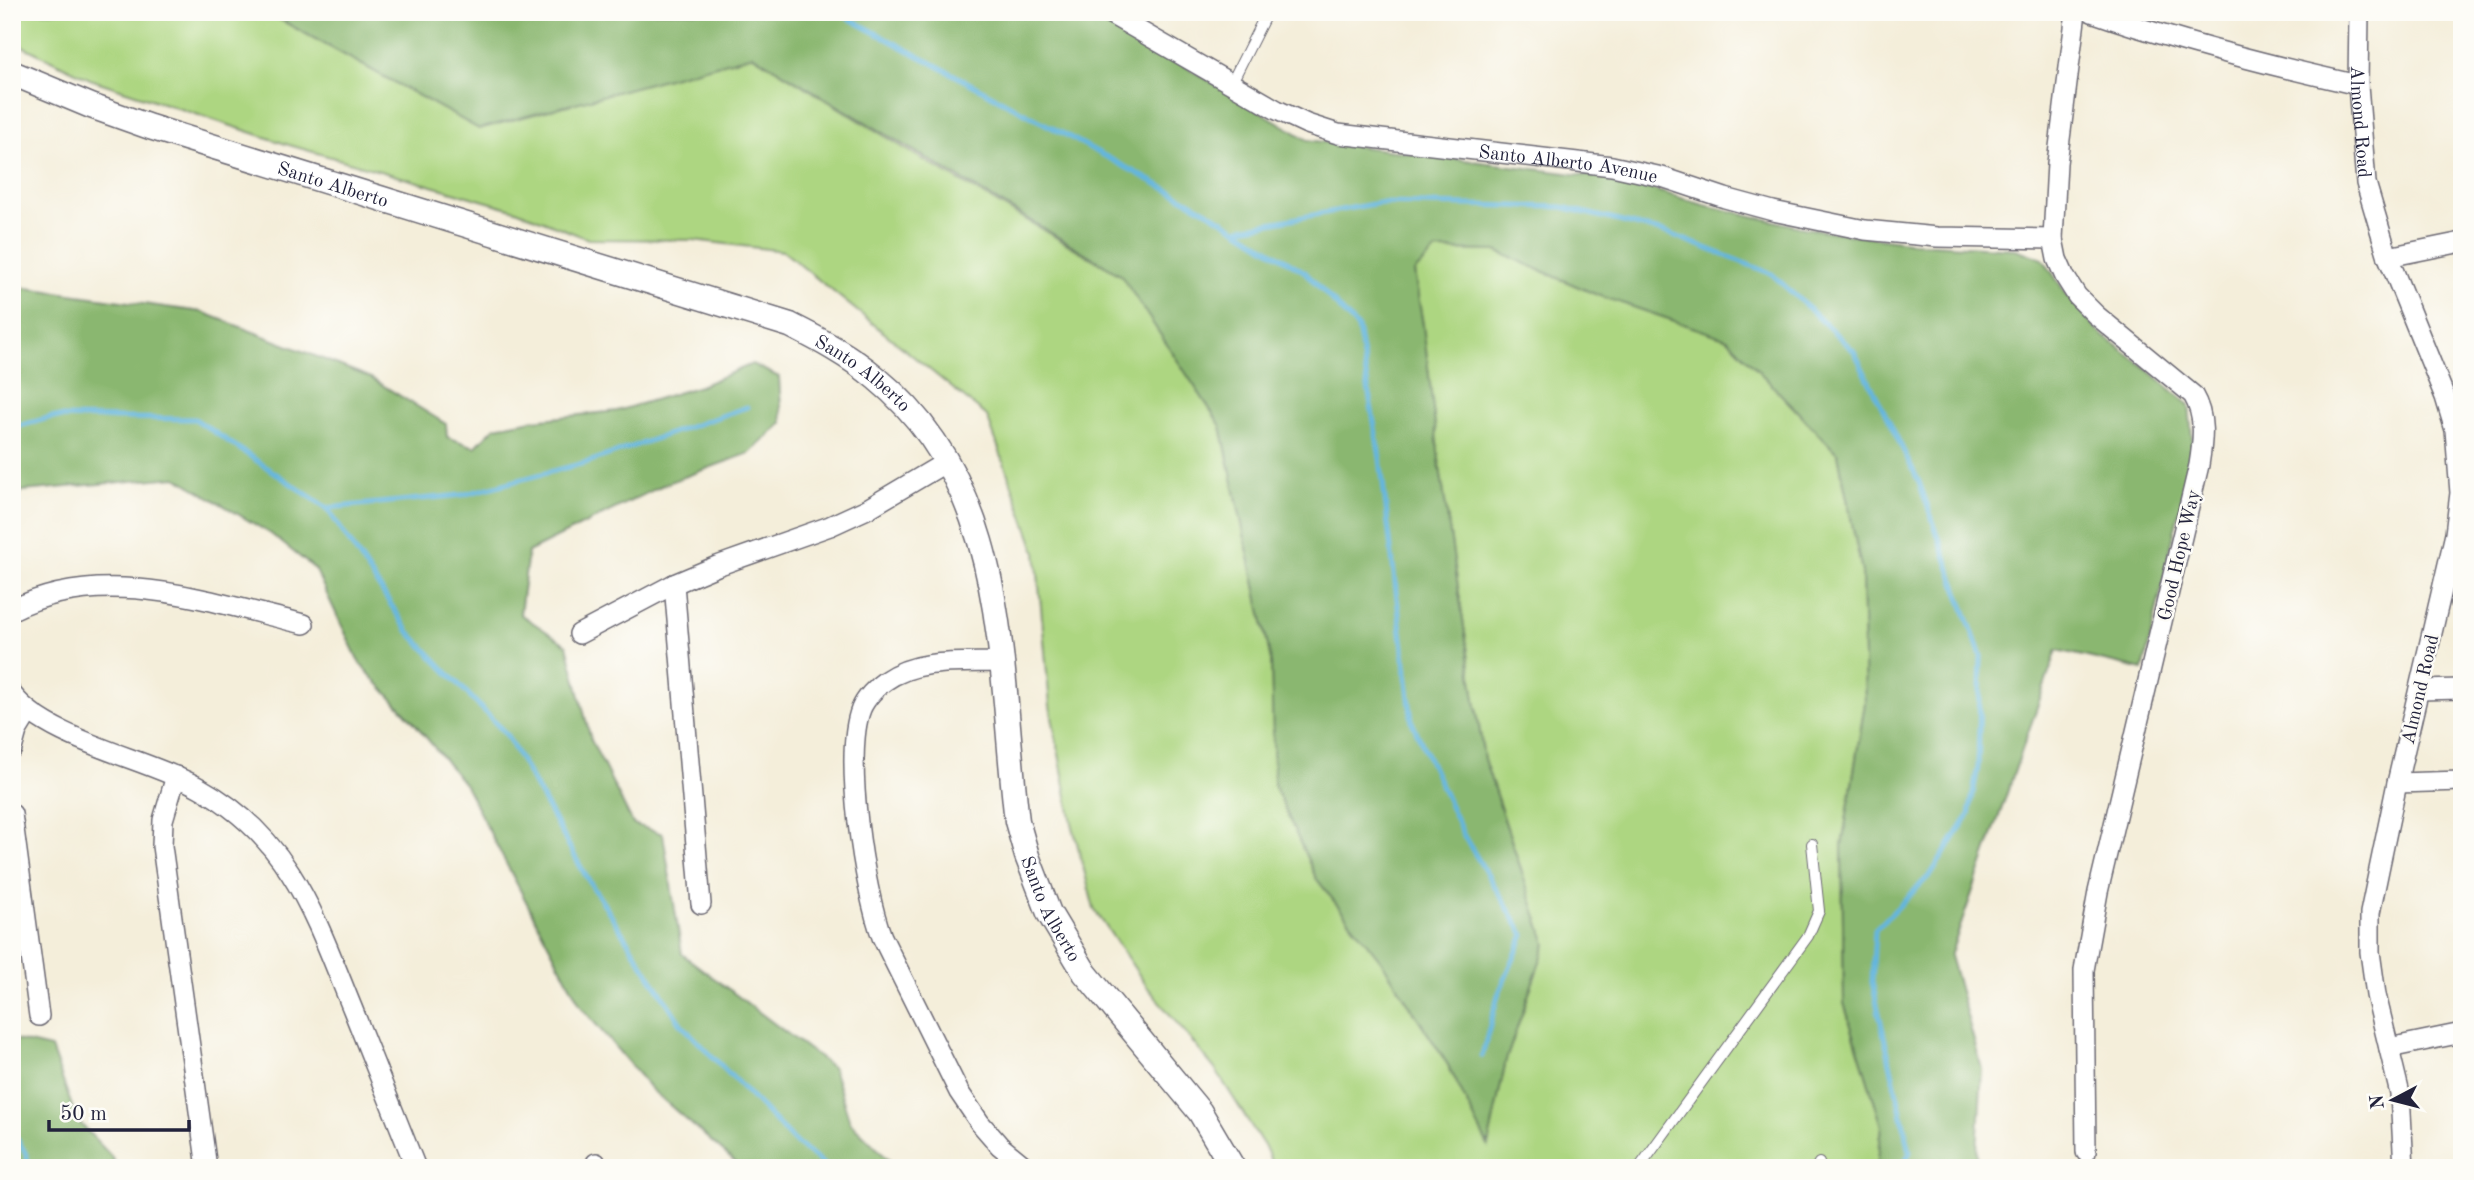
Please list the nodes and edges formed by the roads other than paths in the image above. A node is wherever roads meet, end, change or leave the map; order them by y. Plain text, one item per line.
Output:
1 (1107, 12) edge
2 (1267, 12) edge
3 (2076, 12) edge
4 (2092, 12) edge
5 (2359, 12) edge
6 (12, 73) edge
7 (1231, 84) junction
8 (2358, 85) junction
9 (2053, 239) junction
10 (2462, 242) edge
11 (2388, 257) junction
12 (948, 461) junction
13 (674, 584) junction
14 (12, 610) edge
15 (304, 624) dead end
16 (579, 634) dead end
17 (1000, 662) junction
18 (2462, 689) edge
19 (2419, 690) junction
20 (12, 694) edge
21 (28, 713) junction
22 (12, 749) edge
23 (176, 776) junction
24 (2462, 781) edge
25 (2397, 783) junction
26 (12, 814) edge
27 (1812, 844) dead end
28 (701, 904) dead end
29 (39, 1016) dead end
30 (2462, 1033) edge
31 (2389, 1048) junction
32 (2086, 1152) dead end
33 (207, 1168) edge
34 (416, 1168) edge
35 (1027, 1168) edge
36 (1233, 1168) edge
37 (1639, 1168) edge
38 (2404, 1168) edge

1 - 7 street, Santo Alberto Avenue
2 - 7 lane
3 - 9 street, Good Hope Way
4 - 8 street
5 - 8 street, Almond Road
6 - 12 street, Santo Alberto
7 - 9 street, Santo Alberto Avenue
8 - 11 street, Almond Road
9 - 32 street, Good Hope Way
10 - 11 street
11 - 19 street, Almond Road
12 - 13 street
12 - 17 street, Santo Alberto
13 - 16 street
13 - 28 street
14 - 15 street
17 - 35 street
17 - 36 street, Santo Alberto
18 - 19 street
19 - 25 street, Almond Road
20 - 21 street
21 - 22 street
21 - 23 street
23 - 33 street
23 - 34 street
24 - 25 street
25 - 31 street, Almond Road
26 - 29 street
27 - 37 lane
30 - 31 street
31 - 38 street, Almond Road

